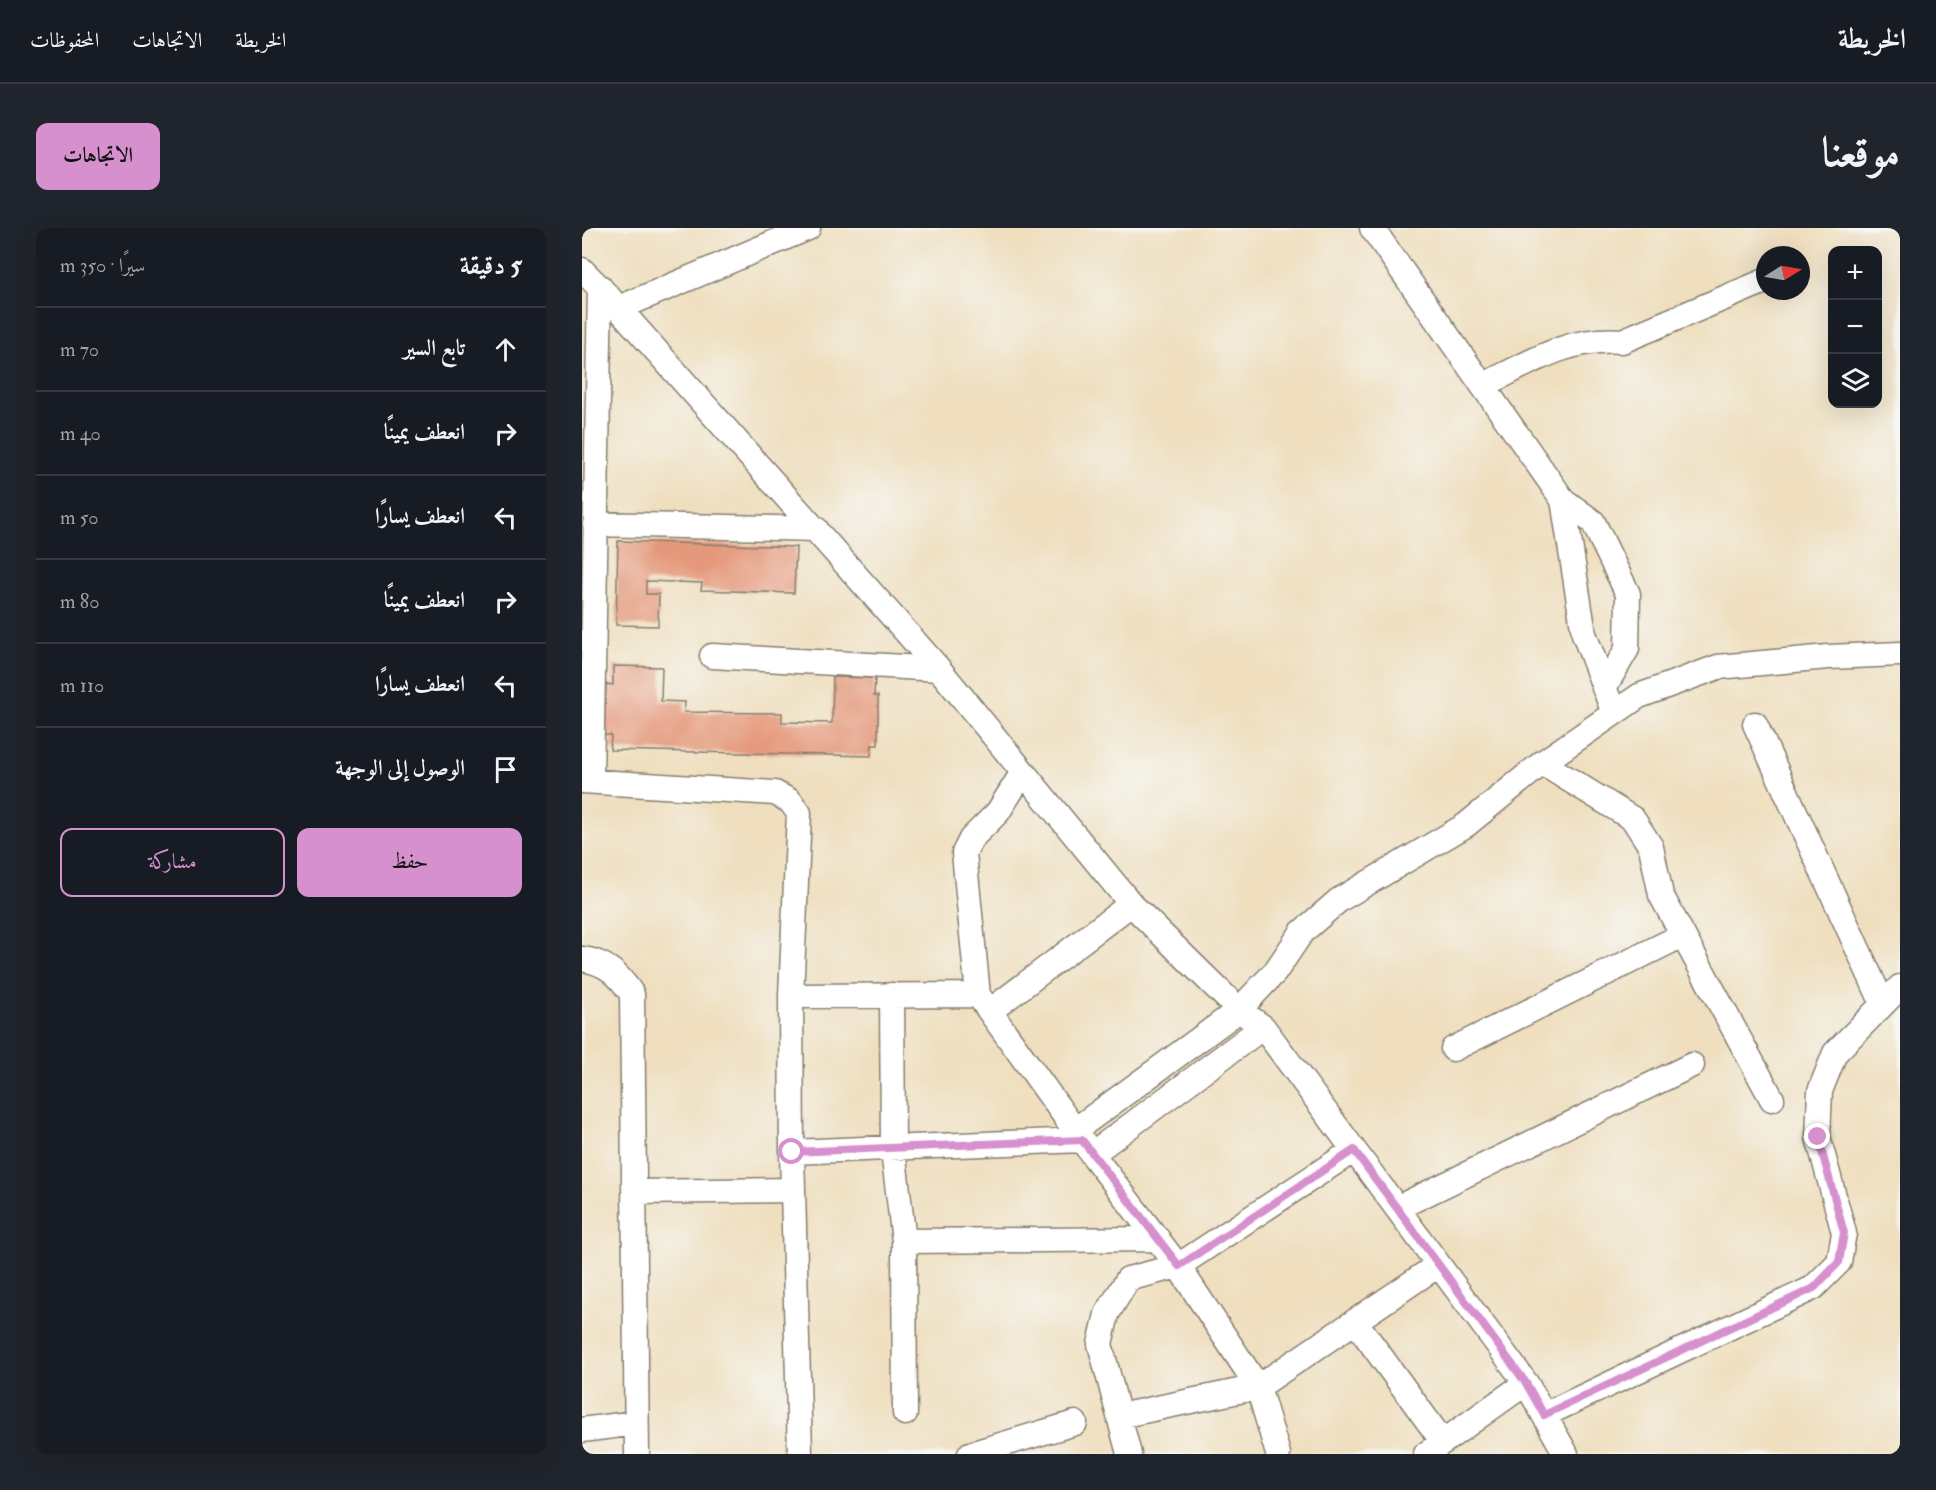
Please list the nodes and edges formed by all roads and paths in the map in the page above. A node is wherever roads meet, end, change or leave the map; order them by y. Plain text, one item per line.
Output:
1 (808, 228) edge
2 (1372, 228) edge
3 (582, 270) edge
4 (1756, 285) edge
5 (600, 287) junction
6 (619, 308) junction
7 (1484, 385) junction
8 (1563, 500) junction
9 (595, 524) junction
10 (816, 529) junction
11 (1900, 654) edge
12 (712, 656) dead end
13 (939, 669) junction
14 (1604, 688) junction
15 (1614, 712) junction
16 (1755, 724) dead end
17 (1542, 763) junction
18 (1023, 772) junction
19 (586, 781) edge
20 (1131, 904) junction
21 (1683, 935) junction
22 (582, 959) edge
23 (892, 995) junction
24 (1891, 995) edge
25 (791, 996) junction
26 (984, 1003) junction
27 (1239, 1010) junction
28 (1263, 1027) junction
29 (1453, 1049) dead end
30 (1692, 1065) dead end
31 (1772, 1099) dead end
32 (1083, 1142) junction
33 (893, 1150) junction
34 (1354, 1150) junction
35 (792, 1152) junction
36 (793, 1190) junction
37 (635, 1192) junction
38 (1397, 1208) junction
39 (1158, 1239) junction
40 (904, 1241) junction
41 (1438, 1265) junction
42 (1179, 1266) junction
43 (1355, 1322) junction
44 (1526, 1383) junction
45 (1257, 1387) junction
46 (905, 1413) dead end
47 (1544, 1415) junction
48 (1119, 1416) junction
49 (636, 1423) junction
50 (1075, 1423) dead end
51 (582, 1430) edge
52 (1435, 1448) edge
53 (637, 1454) edge
54 (800, 1454) edge
55 (970, 1454) edge
56 (1129, 1454) edge
57 (1278, 1454) edge
58 (1566, 1454) edge

1 - 6 street
2 - 7 street
3 - 5 street
4 - 7 street
5 - 6 street
5 - 9 street
6 - 10 street
7 - 8 street
8 - 14 street
8 - 14 street
9 - 10 street
9 - 19 street
10 - 13 street
11 - 15 street
12 - 13 street
13 - 18 street
14 - 15 street
15 - 17 street
16 - 24 street
17 - 21 street
17 - 27 street
18 - 20 street
18 - 26 street
19 - 25 street
20 - 26 street
20 - 27 street
21 - 29 street
21 - 31 street
22 - 37 street
23 - 25 street
23 - 26 street
23 - 33 street
24 - 47 street
25 - 35 street
26 - 32 street
27 - 28 street
27 - 32 street
28 - 32 street
28 - 34 street
30 - 38 street
32 - 33 street
32 - 39 street
33 - 35 street
33 - 40 street
34 - 38 street
34 - 42 street
35 - 36 street
36 - 37 street
36 - 54 street
37 - 49 street
38 - 41 street
39 - 40 street
39 - 42 street
40 - 46 street
41 - 43 street
41 - 44 street
42 - 45 street
42 - 48 street
43 - 45 street
43 - 52 street
44 - 47 street
44 - 52 street
45 - 48 street
45 - 57 street
47 - 58 street
48 - 56 street
49 - 51 street
49 - 53 street
50 - 55 street

